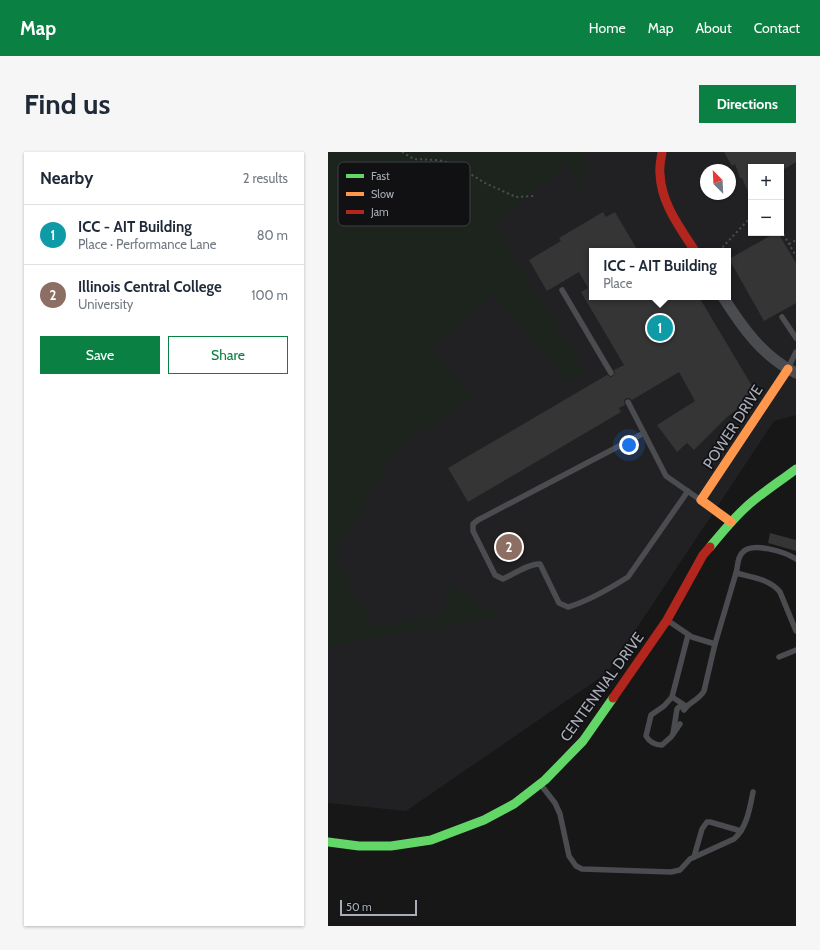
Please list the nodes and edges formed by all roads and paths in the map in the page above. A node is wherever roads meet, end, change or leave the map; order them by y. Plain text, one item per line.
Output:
1 (402, 152) edge
2 (662, 152) edge
3 (446, 162) edge
4 (470, 174) edge
5 (535, 196) dead end
6 (747, 221) edge
7 (784, 235) edge
8 (796, 240) edge
9 (789, 244) junction
10 (693, 248) edge
11 (722, 248) edge
12 (795, 252) edge
13 (796, 256) edge
14 (562, 290) dead end
15 (725, 300) edge
16 (782, 317) dead end
17 (796, 338) edge
18 (796, 352) edge
19 (792, 371) edge
20 (611, 373) dead end
21 (628, 402) dead end
22 (644, 433) junction
23 (796, 469) edge
24 (688, 491) junction
25 (701, 500) junction
26 (731, 522) junction
27 (796, 559) edge
28 (736, 573) junction
29 (667, 620) junction
30 (796, 631) edge
31 (688, 635) junction
32 (715, 644) junction
33 (796, 650) edge
34 (779, 657) dead end
35 (672, 697) junction
36 (685, 708) junction
37 (680, 724) dead end
38 (673, 734) junction
39 (540, 783) junction
40 (753, 792) dead end
41 (741, 831) junction
42 (328, 842) edge
43 (694, 857) junction

1 - 3 path
2 - 10 main road
4 - 5 path
6 - 11 path
7 - 9 path
8 - 9 path
9 - 12 path
12 - 13 path
14 - 20 lane
15 - 19 street
16 - 17 lane
18 - 19 lane
19 - 25 main road, POWER DRIVE
21 - 22 lane
22 - 24 lane
22 - 24 lane
23 - 26 main road, CENTENNIAL DRIVE
24 - 25 lane
25 - 26 main road
26 - 29 main road, CENTENNIAL DRIVE
27 - 28 lane
28 - 30 lane
28 - 32 lane
29 - 31 lane
29 - 39 main road, CENTENNIAL DRIVE
31 - 32 lane
31 - 35 lane
32 - 36 lane
33 - 34 lane
35 - 36 lane
35 - 38 lane
36 - 38 lane
37 - 38 lane
39 - 42 main road, CENTENNIAL DRIVE
39 - 43 lane
40 - 41 lane
41 - 43 lane
41 - 43 lane

